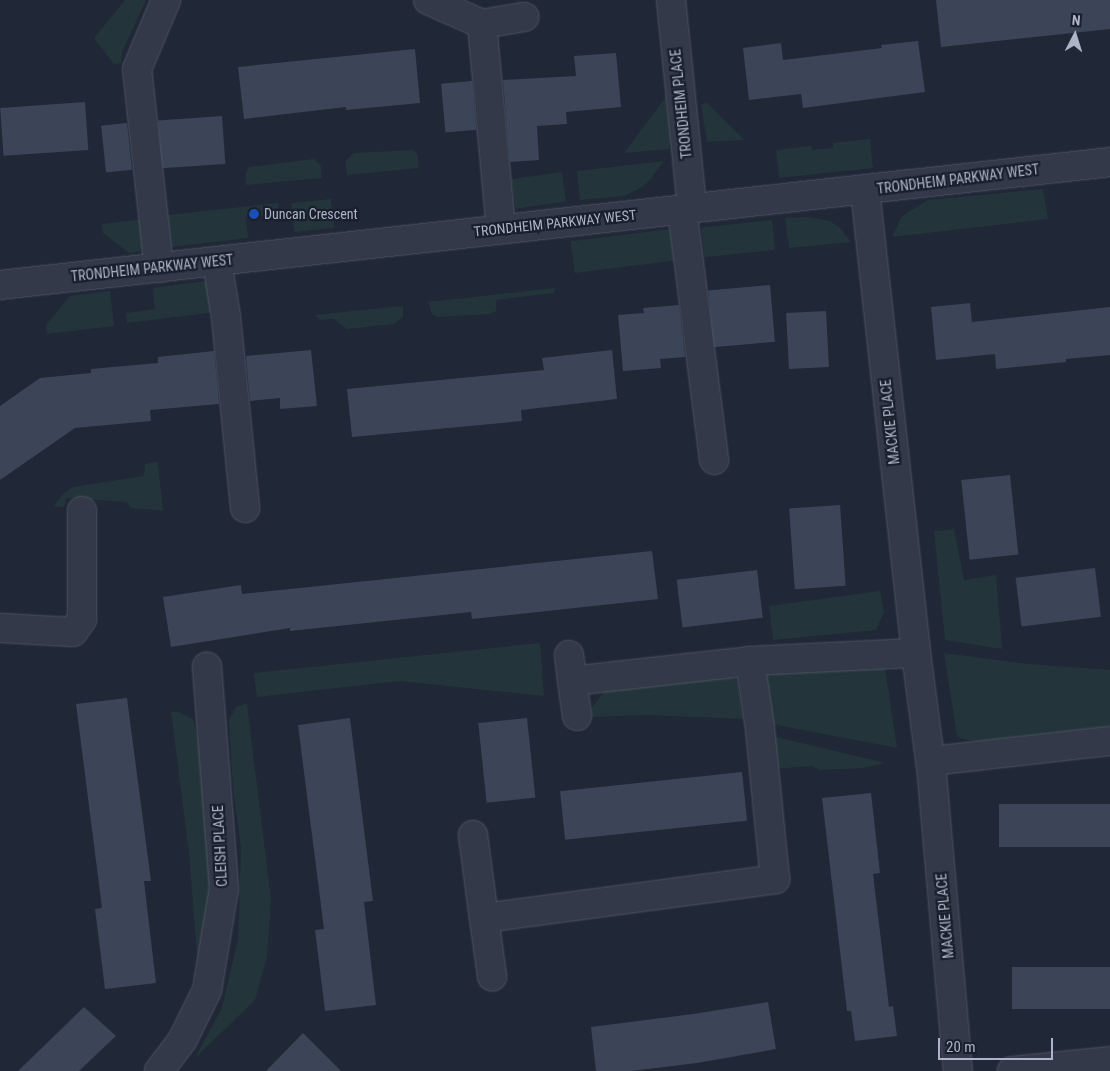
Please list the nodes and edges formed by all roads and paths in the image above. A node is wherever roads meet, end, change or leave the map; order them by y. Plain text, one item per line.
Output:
1 (166, 0) edge
2 (428, 0) edge
3 (670, 0) edge
4 (524, 17) dead end
5 (482, 24) junction
6 (1110, 162) edge
7 (865, 190) junction
8 (687, 209) junction
9 (501, 229) junction
10 (217, 261) junction
11 (159, 268) junction
12 (0, 285) edge
13 (714, 460) dead end
14 (245, 508) dead end
15 (82, 511) dead end
16 (0, 628) edge
17 (916, 653) junction
18 (569, 655) dead end
19 (750, 661) junction
20 (207, 667) dead end
21 (572, 682) junction
22 (577, 716) dead end
23 (1110, 741) edge
24 (931, 761) junction
25 (473, 835) dead end
26 (484, 918) junction
27 (492, 976) dead end
28 (1110, 1061) edge
29 (159, 1071) edge
30 (958, 1071) edge
31 (1012, 1071) edge

1 - 11 street
2 - 5 street
3 - 8 street, TRONDHEIM PLACE
4 - 5 street
5 - 9 street
6 - 7 street, TRONDHEIM PARKWAY WEST
7 - 8 street, TRONDHEIM PARKWAY WEST
7 - 17 street, MACKIE PLACE
8 - 9 street, TRONDHEIM PARKWAY WEST
8 - 13 street, TRONDHEIM PLACE
9 - 10 street, TRONDHEIM PARKWAY WEST
10 - 11 street, TRONDHEIM PARKWAY WEST
10 - 14 street
11 - 12 street, TRONDHEIM PARKWAY WEST
15 - 16 street
17 - 19 street
17 - 24 street, MACKIE PLACE
18 - 21 street
19 - 21 street
19 - 26 street
20 - 29 street, CLEISH PLACE
21 - 22 street
23 - 24 street
24 - 30 street, MACKIE PLACE
25 - 26 street
26 - 27 street
28 - 31 street

